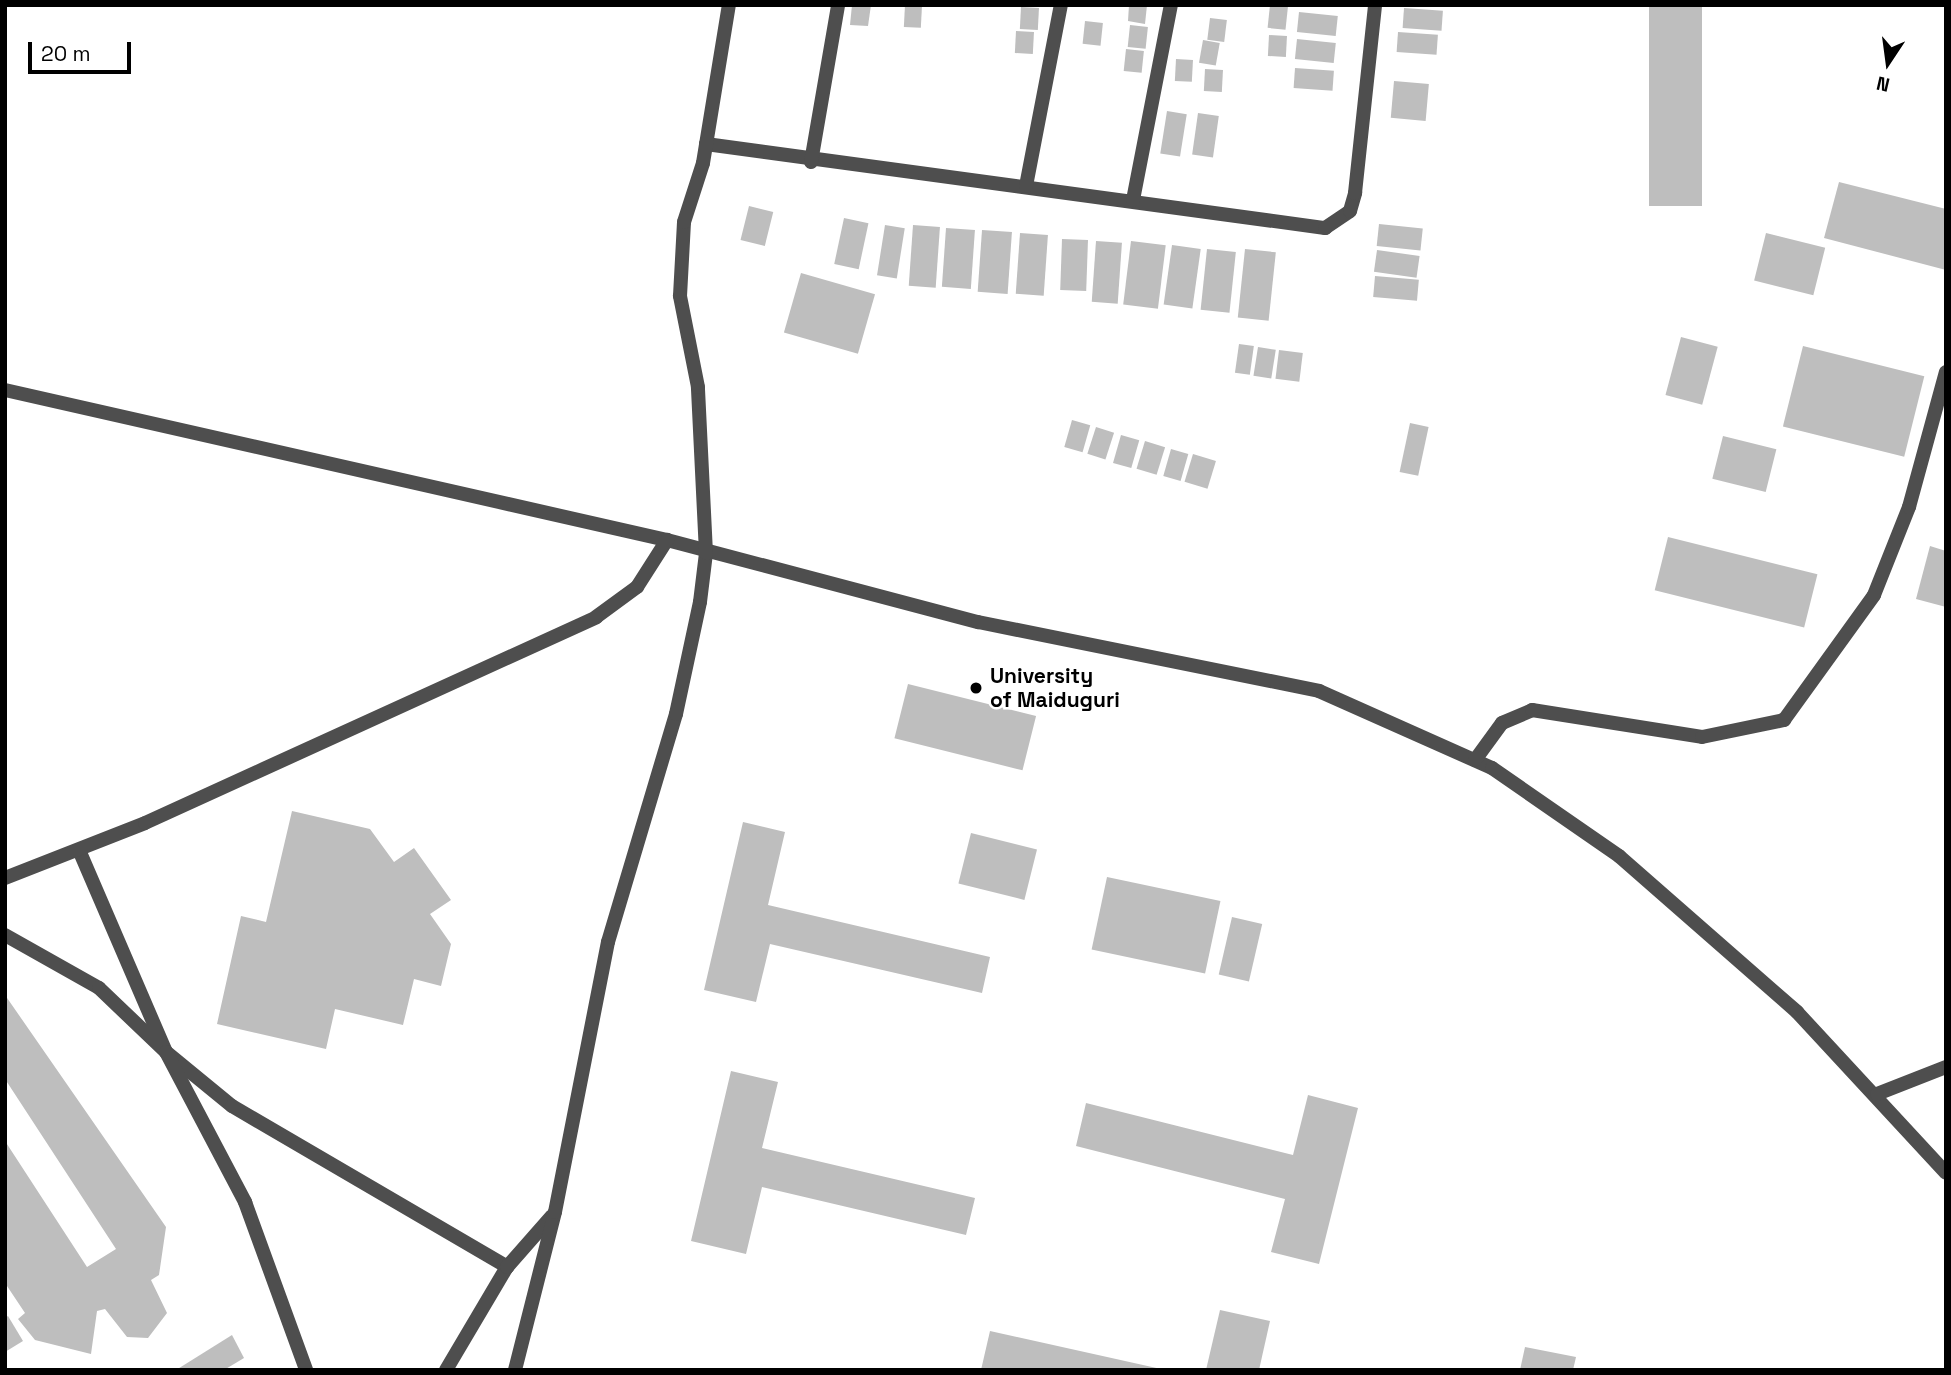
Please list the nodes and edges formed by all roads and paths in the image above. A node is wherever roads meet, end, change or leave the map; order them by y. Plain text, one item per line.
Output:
1 (729, 5) edge
2 (838, 5) edge
3 (1061, 5) edge
4 (1171, 5) edge
5 (1375, 5) edge
6 (706, 144) junction
7 (811, 162) junction
8 (1026, 186) junction
9 (1133, 200) junction
10 (1946, 372) edge
11 (5, 390) edge
12 (667, 540) junction
13 (706, 553) junction
14 (1475, 760) junction
15 (79, 850) junction
16 (5, 878) edge
17 (5, 935) edge
18 (166, 1052) junction
19 (1946, 1067) edge
20 (1877, 1094) junction
21 (1946, 1173) edge
22 (555, 1212) junction
23 (508, 1267) junction
24 (306, 1370) edge
25 (446, 1370) edge
26 (515, 1370) edge

1 - 6 street
2 - 7 street
3 - 8 street
4 - 9 street
5 - 9 street
6 - 7 street
6 - 13 street
7 - 8 street
8 - 9 street
10 - 14 street
11 - 12 street
12 - 13 street
12 - 15 street
13 - 14 street
13 - 22 street
14 - 20 street
15 - 16 street
15 - 18 street
17 - 18 street
18 - 23 street
18 - 24 street
19 - 20 street
20 - 21 street
22 - 23 street
22 - 26 street
23 - 25 street

